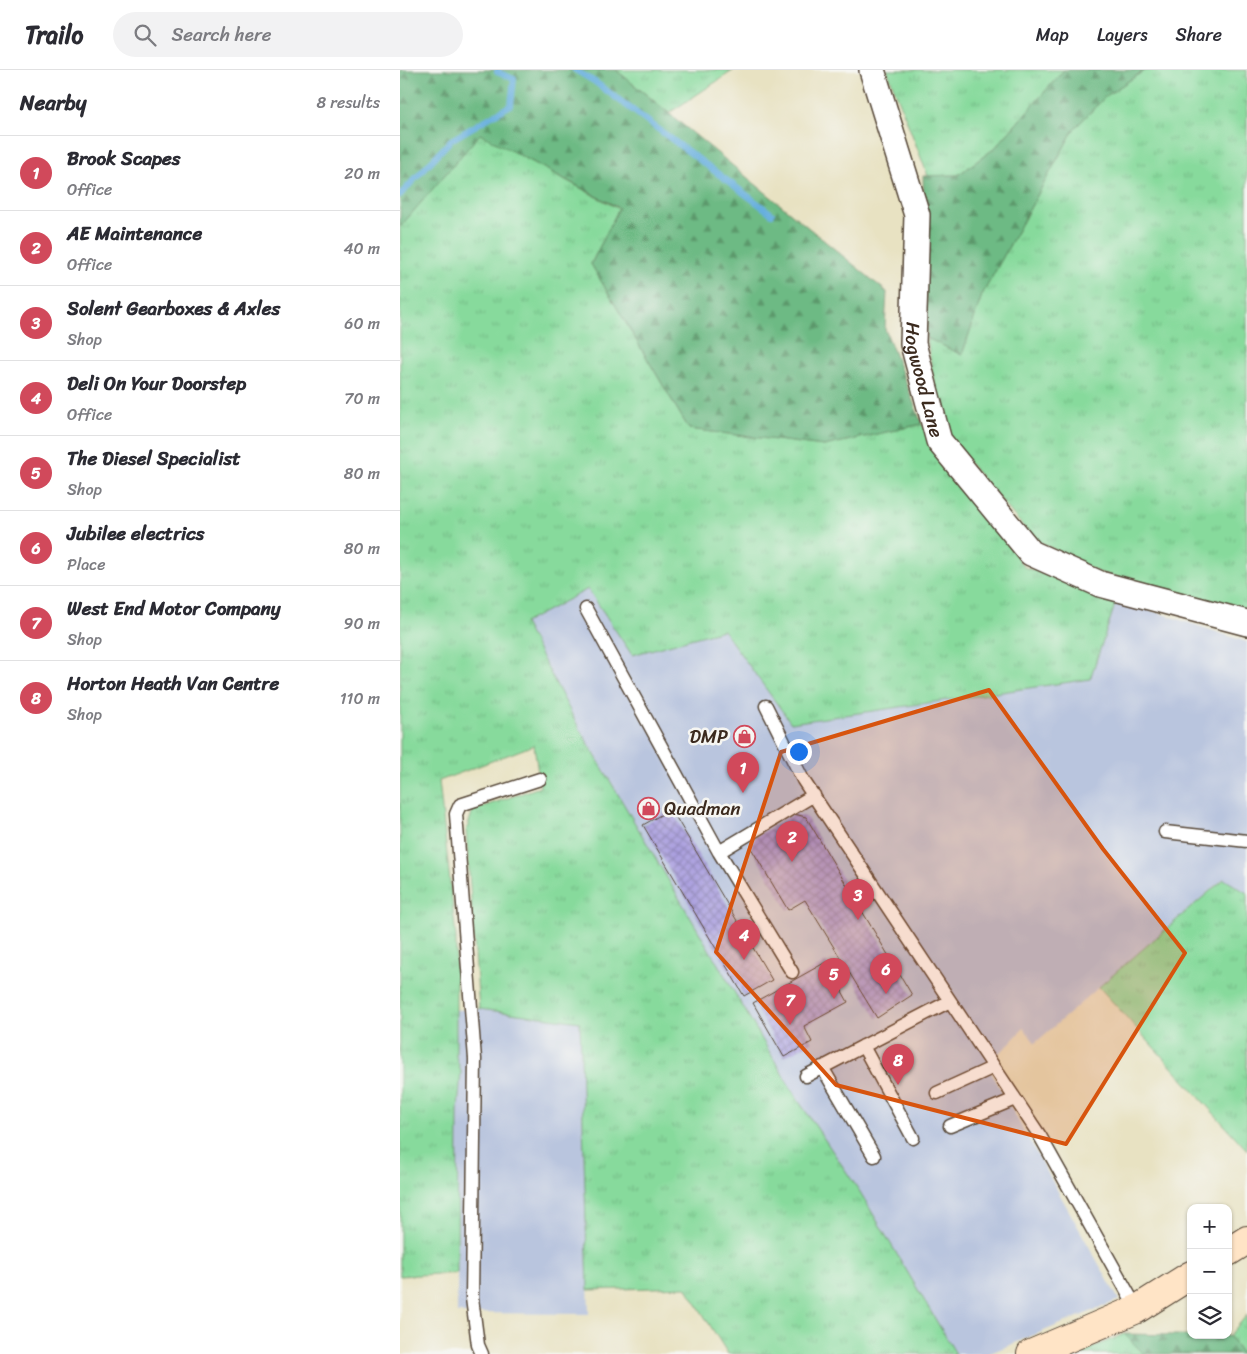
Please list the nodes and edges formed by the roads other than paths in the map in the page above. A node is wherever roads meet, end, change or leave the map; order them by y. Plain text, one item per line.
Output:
1 (872, 70) edge
2 (586, 609) dead end
3 (1247, 623) edge
4 (766, 706) dead end
5 (540, 778) dead end
6 (814, 796) junction
7 (1165, 832) dead end
8 (1247, 841) edge
9 (719, 852) junction
10 (792, 972) dead end
11 (950, 1001) junction
12 (863, 1046) junction
13 (994, 1067) junction
14 (822, 1068) junction
15 (806, 1076) dead end
16 (937, 1094) dead end
17 (1015, 1099) junction
18 (950, 1126) dead end
19 (913, 1138) dead end
20 (874, 1156) dead end
21 (1247, 1240) edge
22 (1232, 1249) edge
23 (1187, 1277) edge
24 (1137, 1308) junction
25 (482, 1354) edge
26 (1031, 1354) edge

1 - 3 street, Hogwood Lane
2 - 9 lane
4 - 6 lane
5 - 25 lane
6 - 9 lane
6 - 11 lane
7 - 8 lane
9 - 10 lane
11 - 12 lane
11 - 13 lane
12 - 14 lane
12 - 19 lane
13 - 16 lane
13 - 17 lane
14 - 15 lane
14 - 20 lane
17 - 18 lane
17 - 24 lane
21 - 22 street
23 - 24 street
24 - 26 street

